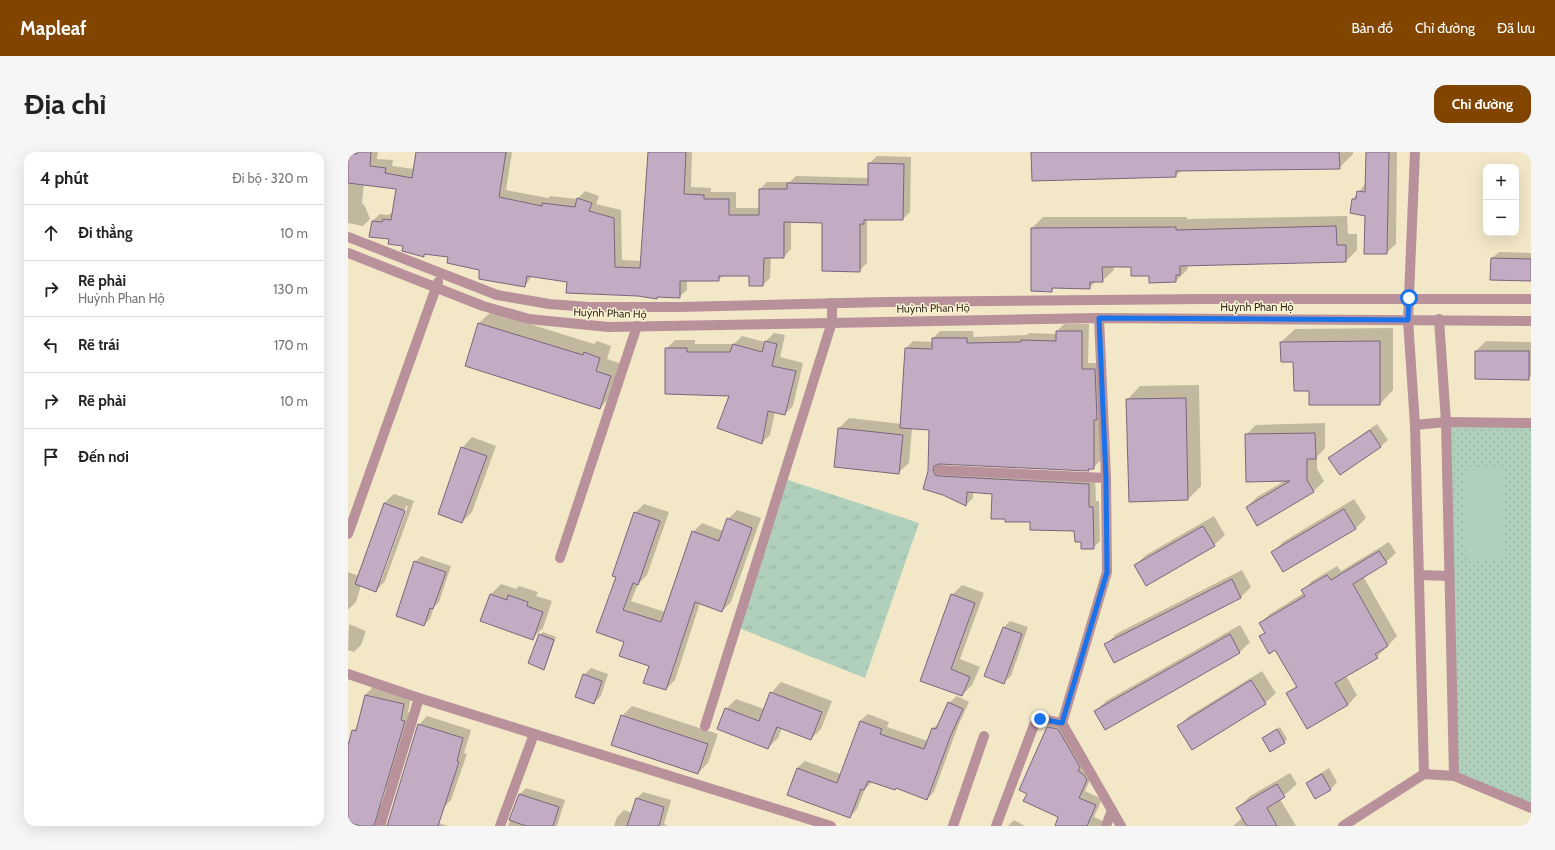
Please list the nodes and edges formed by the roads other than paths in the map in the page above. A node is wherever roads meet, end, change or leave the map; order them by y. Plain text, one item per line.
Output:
1 (1415, 152) edge
2 (348, 237) edge
3 (348, 253) edge
4 (442, 274) junction
5 (435, 288) junction
6 (1409, 298) junction
7 (1531, 299) edge
8 (832, 303) junction
9 (1099, 318) junction
10 (1408, 320) junction
11 (1439, 320) junction
12 (1531, 321) edge
13 (832, 322) junction
14 (637, 326) junction
15 (1446, 422) junction
16 (1531, 423) edge
17 (1415, 424) junction
18 (940, 470) dead end
19 (1106, 478) junction
20 (348, 534) edge
21 (560, 558) dead end
22 (1419, 575) junction
23 (1450, 576) junction
24 (348, 674) edge
25 (419, 698) junction
26 (1062, 723) junction
27 (705, 726) dead end
28 (534, 734) junction
29 (984, 736) dead end
30 (1424, 774) junction
31 (1454, 776) junction
32 (1531, 808) edge
33 (1112, 810) junction
34 (380, 826) edge
35 (500, 826) edge
36 (831, 826) edge
37 (953, 826) edge
38 (996, 826) edge
39 (1106, 826) edge
40 (1121, 826) edge
41 (1343, 826) edge

1 - 6 street
2 - 4 street, Huỳnh Phan Hộ
3 - 5 street, Huỳnh Phan Hộ
4 - 5 street
4 - 8 street, Huỳnh Phan Hộ
5 - 14 street, Huỳnh Phan Hộ
5 - 20 street
6 - 7 street, Huỳnh Phan Hộ
6 - 8 street, Huỳnh Phan Hộ
6 - 10 street
8 - 13 street
9 - 10 street, Huỳnh Phan Hộ
9 - 13 street, Huỳnh Phan Hộ
9 - 19 street
10 - 11 street, Huỳnh Phan Hộ
10 - 17 street
11 - 12 street, Huỳnh Phan Hộ
11 - 15 street
13 - 14 street, Huỳnh Phan Hộ
13 - 27 street
14 - 21 street
15 - 16 street
15 - 17 street
15 - 23 street
17 - 22 street
18 - 19 street
19 - 26 street
22 - 23 street
22 - 30 street
23 - 31 street
24 - 25 street
25 - 28 street
25 - 34 street
26 - 33 street
26 - 38 street
28 - 35 street
28 - 36 street
29 - 37 street
30 - 31 street
30 - 41 street
31 - 32 street
33 - 39 street
33 - 40 street

